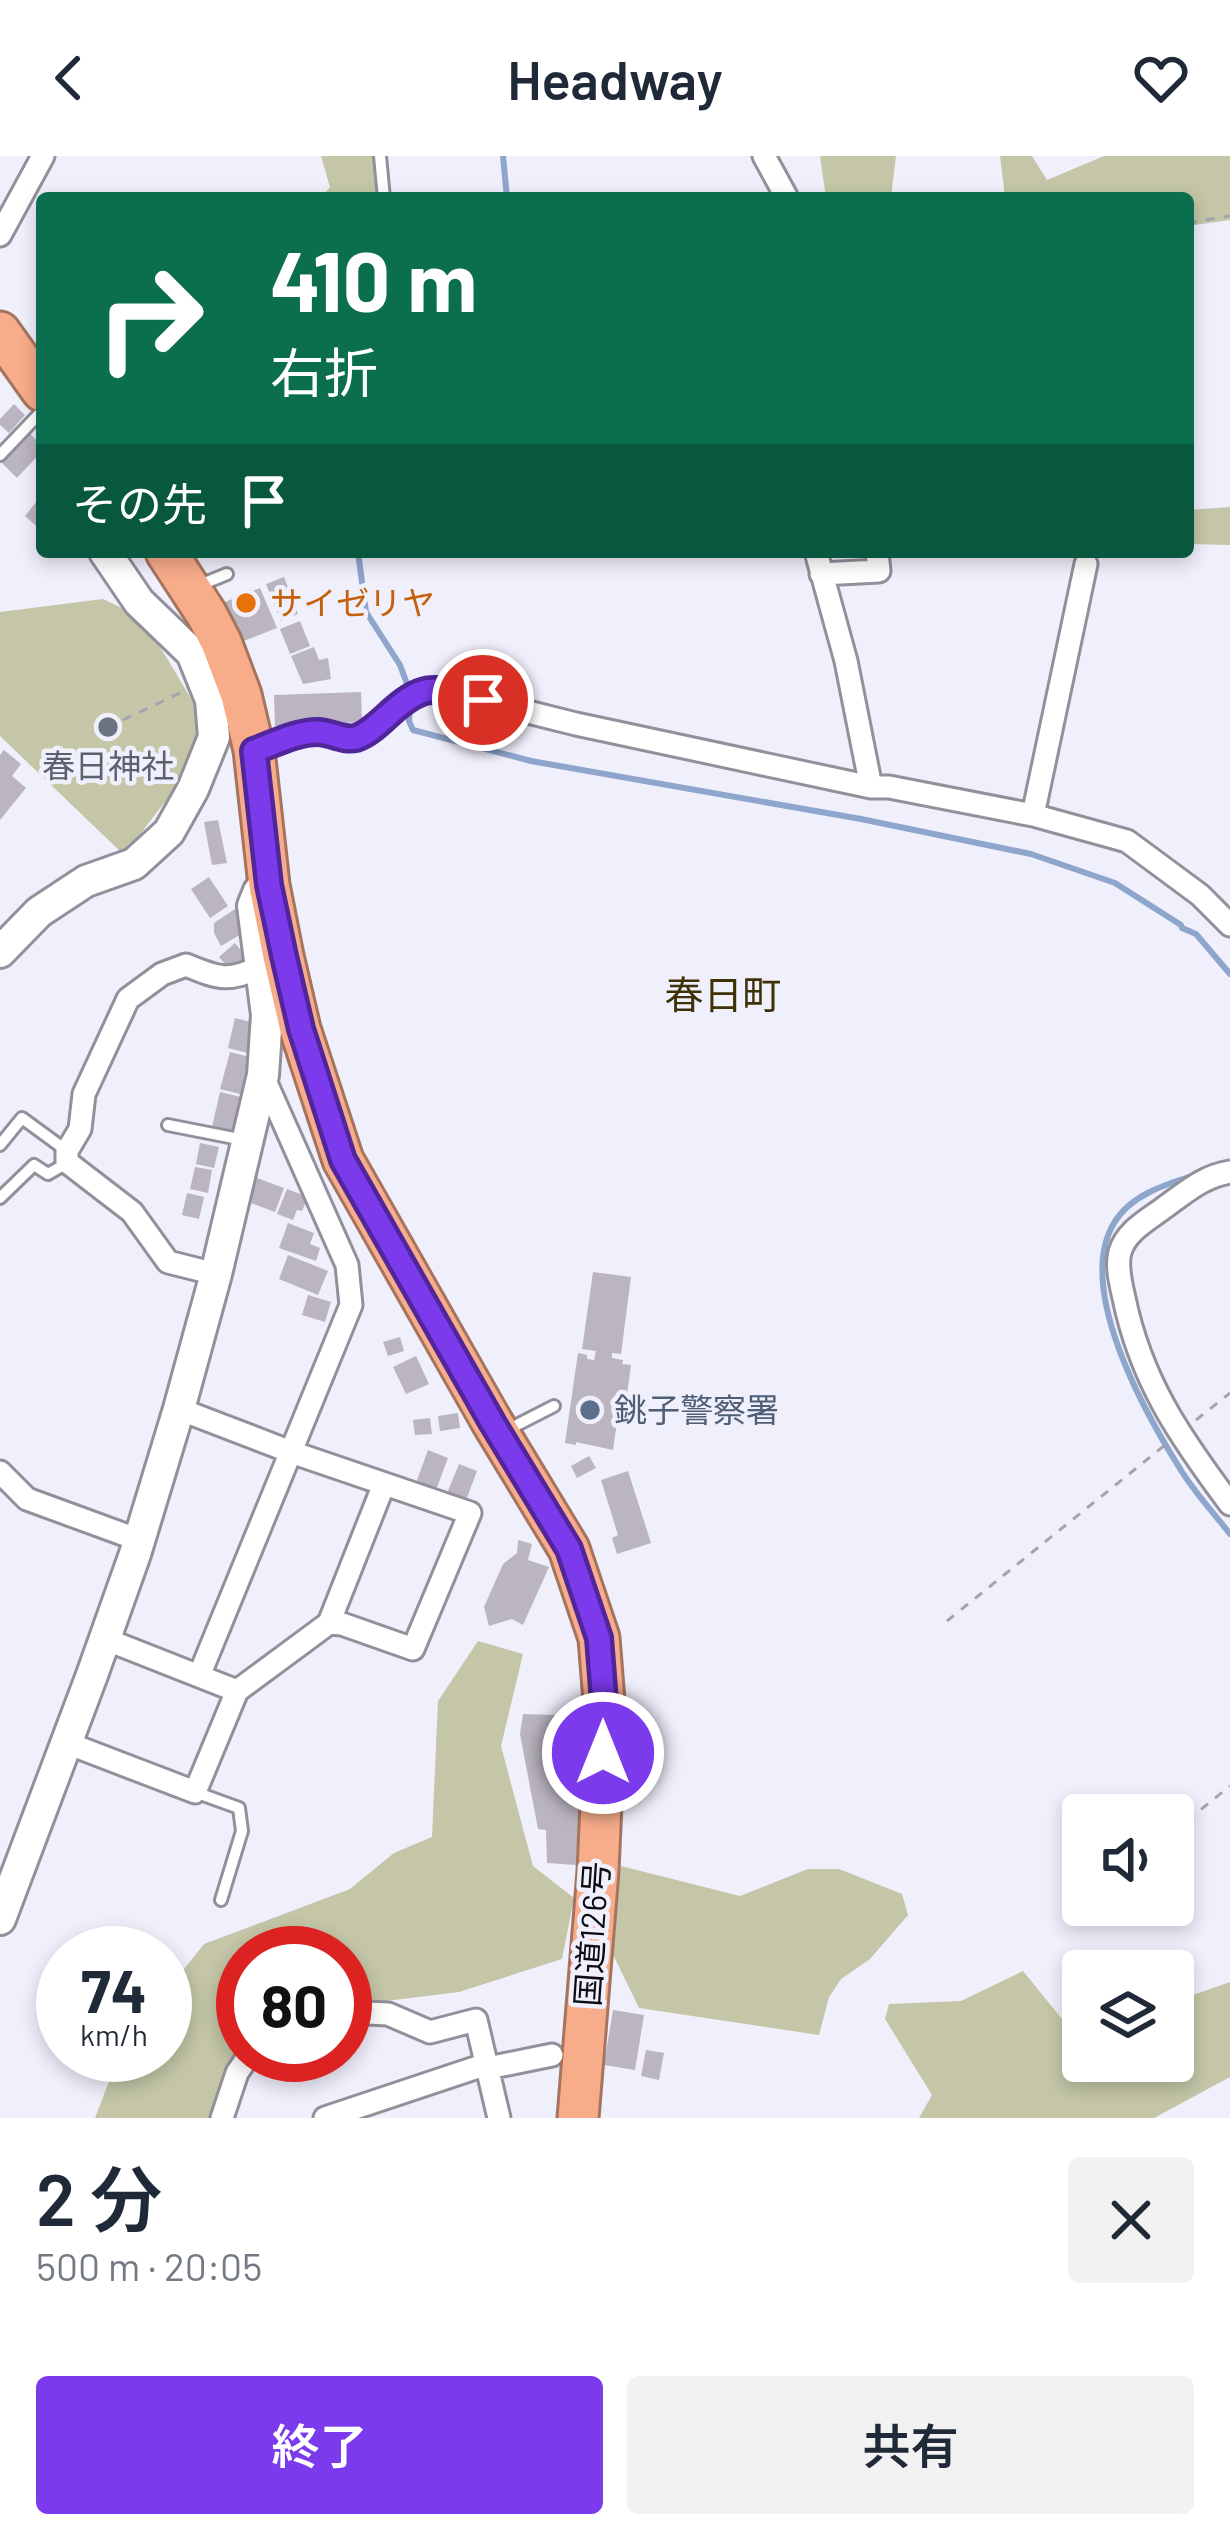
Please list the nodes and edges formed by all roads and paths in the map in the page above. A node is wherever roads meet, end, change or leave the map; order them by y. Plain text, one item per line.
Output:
1 (43, 156) edge
2 (380, 156) edge
3 (764, 156) edge
4 (383, 192) edge
5 (784, 192) edge
6 (1230, 216) edge
7 (1194, 222) edge
8 (0, 235) edge
9 (0, 332) edge
10 (36, 383) edge
11 (36, 417) edge
12 (0, 455) edge
13 (109, 558) edge
14 (175, 558) edge
15 (878, 558) edge
16 (818, 563) edge
17 (1086, 564) dead end
18 (204, 682) junction
19 (123, 720) dead end
20 (254, 751) junction
21 (871, 787) junction
22 (1033, 815) junction
23 (269, 885) junction
24 (1230, 925) edge
25 (0, 952) edge
26 (262, 966) junction
27 (263, 1075) junction
28 (168, 1125) dead end
29 (247, 1141) junction
30 (0, 1145) edge
31 (67, 1156) junction
32 (1230, 1172) edge
33 (0, 1198) edge
34 (216, 1274) junction
35 (1230, 1393) edge
36 (554, 1406) dead end
37 (179, 1409) junction
38 (1180, 1432) junction
39 (499, 1434) junction
40 (291, 1452) junction
41 (0, 1472) edge
42 (384, 1484) junction
43 (1230, 1504) edge
44 (139, 1540) junction
45 (947, 1621) dead end
46 (329, 1623) junction
47 (105, 1640) junction
48 (199, 1676) junction
49 (237, 1691) junction
50 (67, 1743) junction
51 (1230, 1786) edge
52 (194, 1792) junction
53 (1194, 1815) edge
54 (221, 1900) dead end
55 (0, 1919) edge
56 (372, 2013) edge
57 (552, 2055) dead end
58 (487, 2066) junction
59 (234, 2082) edge
60 (222, 2118) edge
61 (325, 2118) edge
62 (499, 2118) edge
63 (578, 2118) edge

1 - 8 street
2 - 4 lane
3 - 5 street
6 - 7 path
9 - 10 highway
11 - 12 lane
13 - 18 street
14 - 20 highway, 国道126号
15 - 16 street
16 - 21 street
17 - 22 street
18 - 19 path
18 - 25 street
20 - 21 street
20 - 23 highway, 国道126号
21 - 22 street
22 - 24 street
23 - 26 street
23 - 39 highway, 国道126号
26 - 27 street
26 - 31 street
27 - 29 street
27 - 40 street
28 - 29 lane
29 - 34 street
30 - 31 lane
31 - 33 lane
31 - 34 street
32 - 38 street
34 - 37 street
35 - 38 path
36 - 39 lane
37 - 40 street
37 - 44 street
38 - 43 street
38 - 45 path
39 - 63 highway, 国道126号
40 - 42 street
40 - 48 street
41 - 44 street
42 - 46 street
42 - 46 street
44 - 47 street
46 - 49 street
47 - 48 street
47 - 50 street
48 - 49 street
49 - 52 street
50 - 52 street
50 - 55 street
51 - 53 path
52 - 54 lane
56 - 58 street
57 - 58 street
58 - 61 street
58 - 62 street
59 - 60 street

